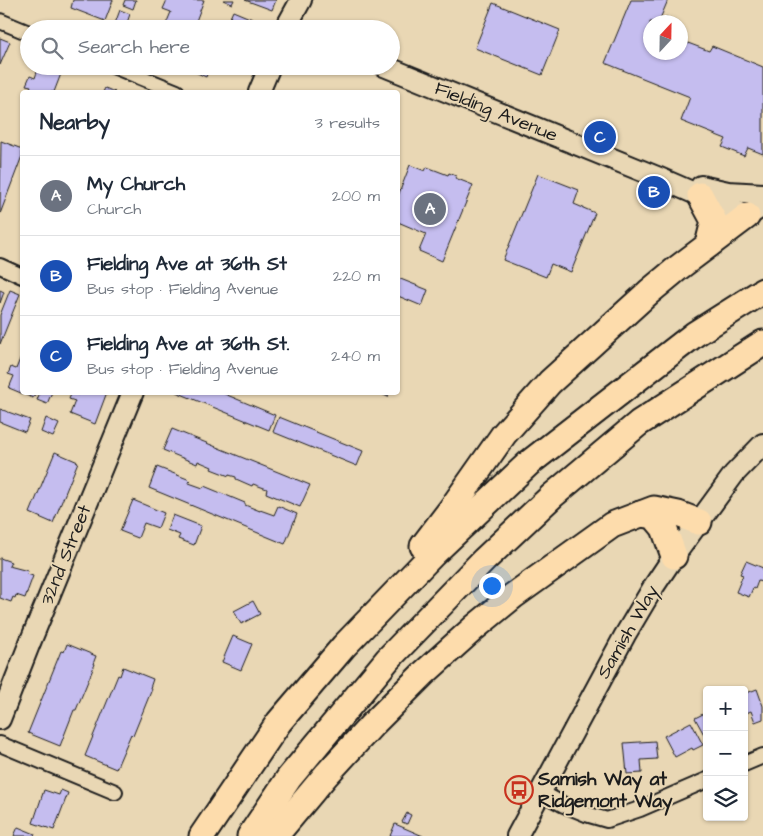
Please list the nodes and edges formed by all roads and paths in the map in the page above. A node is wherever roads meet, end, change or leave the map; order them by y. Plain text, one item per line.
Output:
1 (301, 0) edge
2 (292, 20) edge
3 (0, 21) edge
4 (20, 29) edge
5 (400, 73) edge
6 (134, 75) edge
7 (266, 75) edge
8 (172, 90) edge
9 (260, 90) edge
10 (657, 177) junction
11 (763, 194) edge
12 (700, 195) junction
13 (755, 211) edge
14 (708, 245) junction
15 (0, 266) edge
16 (20, 275) edge
17 (763, 291) edge
18 (763, 343) edge
19 (132, 395) edge
20 (763, 444) edge
21 (640, 514) junction
22 (698, 522) junction
23 (674, 556) junction
24 (344, 646) junction
25 (0, 719) edge
26 (0, 744) edge
27 (763, 756) edge
28 (748, 762) edge
29 (703, 782) edge
30 (115, 792) dead end
31 (540, 792) junction
32 (202, 836) edge
33 (250, 836) edge
34 (275, 836) edge
35 (517, 836) edge

1 - 2 street
3 - 4 street
5 - 10 street, Fielding Avenue
6 - 8 street
7 - 9 street
10 - 11 street
10 - 12 street, Fielding Avenue
12 - 13 street, Fielding Avenue
12 - 14 highway
13 - 14 highway
14 - 24 highway
15 - 16 street
17 - 24 highway
18 - 33 highway
19 - 25 street, 32nd Street
20 - 22 street, Samish Way
21 - 22 highway
21 - 23 highway
21 - 34 highway
22 - 23 street, Samish Way
23 - 31 street, Samish Way
24 - 32 highway
26 - 30 street
27 - 28 street
29 - 31 street
31 - 35 street, Samish Way

